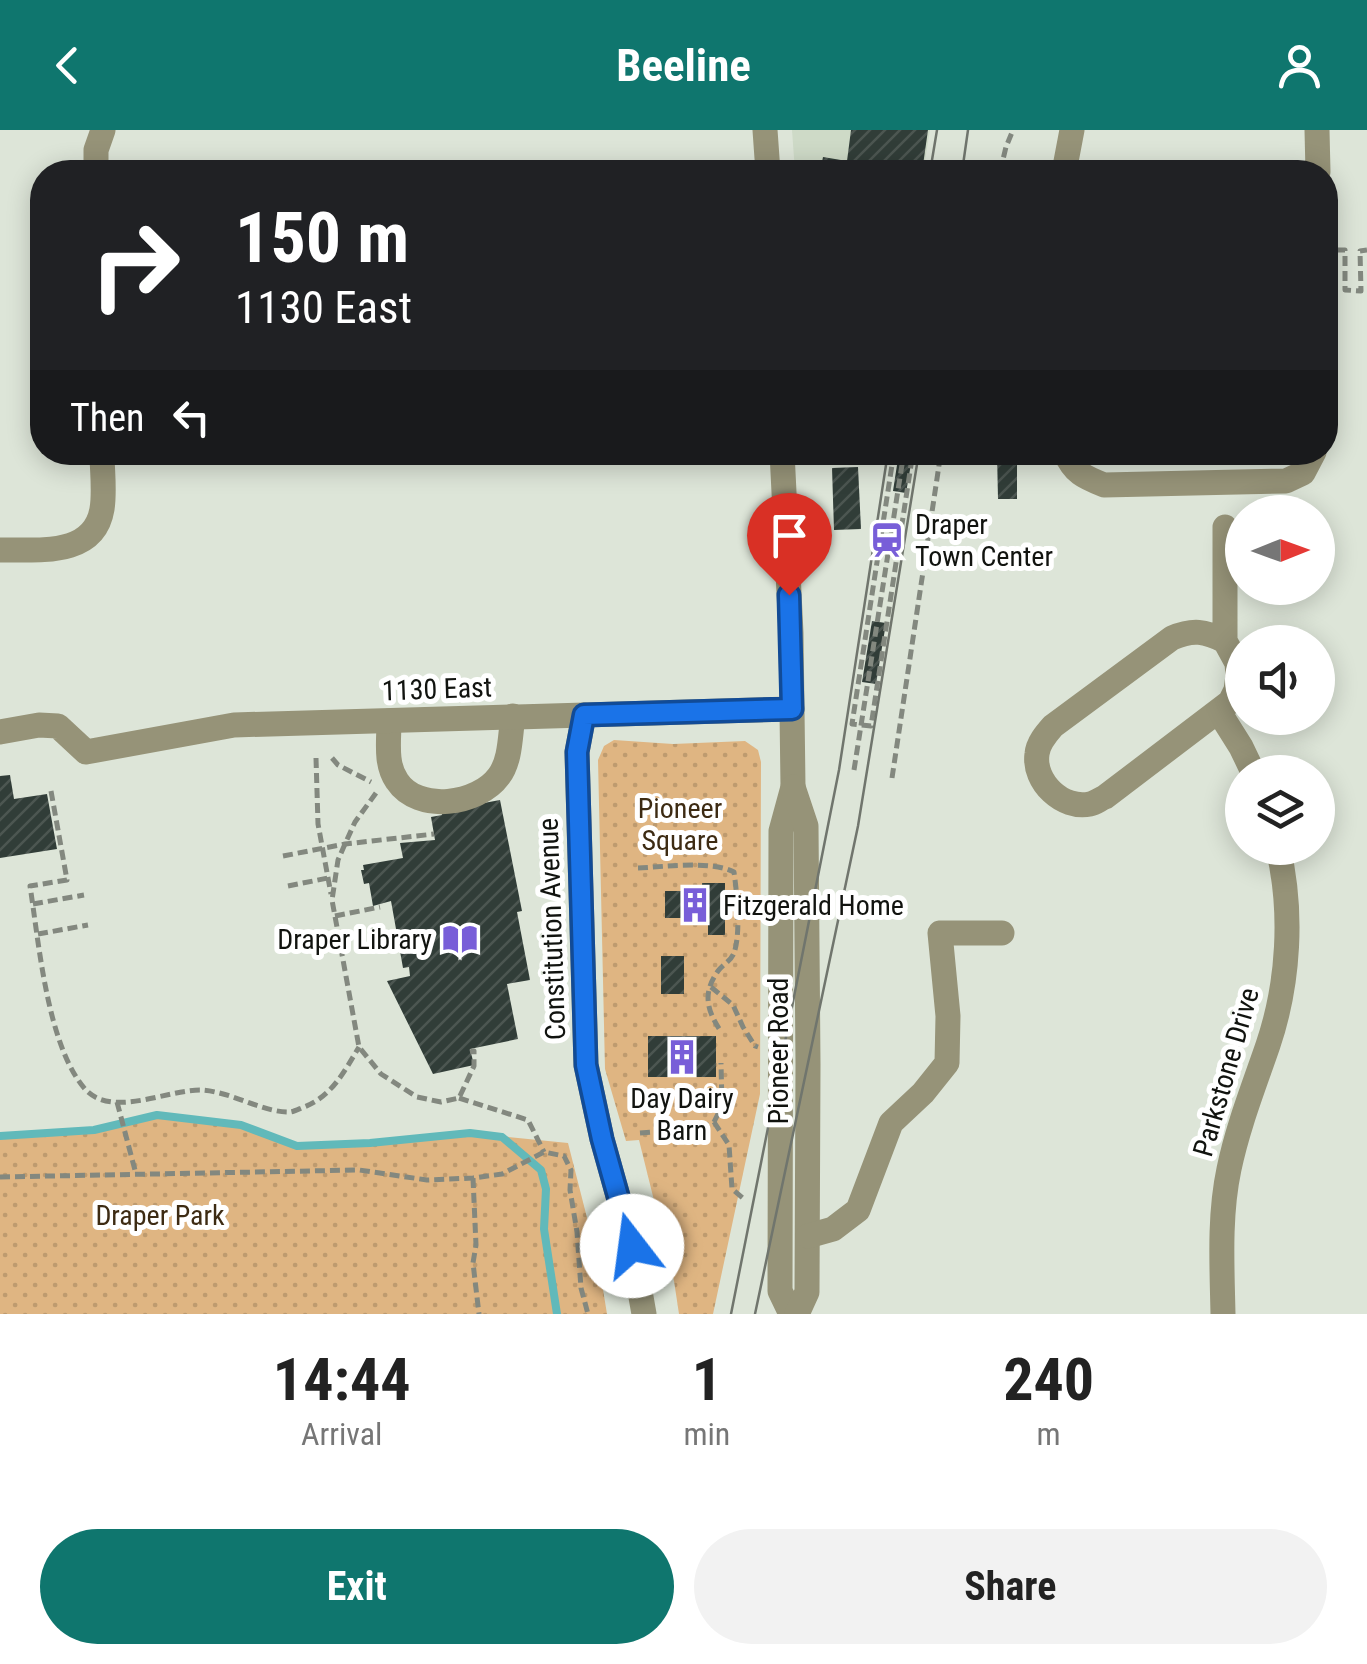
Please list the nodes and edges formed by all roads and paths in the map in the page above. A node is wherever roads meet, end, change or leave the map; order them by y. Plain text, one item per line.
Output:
1 (103, 130) edge
2 (765, 130) edge
3 (1014, 130) edge
4 (1072, 130) edge
5 (1318, 130) edge
6 (96, 160) edge
7 (767, 160) edge
8 (1003, 160) edge
9 (1066, 160) edge
10 (1318, 160) edge
11 (1338, 250) edge
12 (1367, 250) edge
13 (102, 465) edge
14 (783, 465) edge
15 (892, 465) edge
16 (902, 465) edge
17 (911, 465) edge
18 (939, 465) edge
19 (1071, 465) edge
20 (1308, 465) edge
21 (0, 550) edge
22 (1225, 642) edge
23 (1225, 707) edge
24 (792, 709) junction
25 (1219, 712) junction
26 (584, 715) junction
27 (512, 716) junction
28 (389, 721) junction
29 (861, 725) junction
30 (0, 732) edge
31 (1246, 755) edge
32 (316, 758) dead end
33 (854, 770) dead end
34 (892, 778) dead end
35 (793, 787) junction
36 (380, 789) dead end
37 (51, 791) dead end
38 (434, 834) dead end
39 (345, 844) junction
40 (323, 848) junction
41 (283, 856) dead end
42 (1280, 865) edge
43 (638, 868) dead end
44 (328, 878) junction
45 (288, 886) dead end
46 (84, 895) dead end
47 (332, 900) junction
48 (33, 904) junction
49 (380, 907) dead end
50 (335, 916) junction
51 (88, 925) dead end
52 (1002, 933) dead end
53 (38, 934) junction
54 (710, 986) junction
55 (720, 1030) dead end
56 (359, 1047) junction
57 (766, 1050) dead end
58 (470, 1052) dead end
59 (721, 1063) dead end
60 (459, 1098) junction
61 (117, 1102) junction
62 (714, 1122) junction
63 (640, 1133) dead end
64 (542, 1153) junction
65 (136, 1174) junction
66 (0, 1177) edge
67 (472, 1178) junction
68 (744, 1198) dead end
69 (808, 1236) junction
70 (479, 1314) edge
71 (588, 1314) edge
72 (644, 1314) edge
73 (794, 1314) edge
74 (1223, 1314) edge

1 - 6 street
2 - 7 street
3 - 8 path
4 - 9 street
5 - 10 street
11 - 12 path
13 - 21 street
14 - 24 street, Pioneer Road
15 - 29 path
16 - 29 path
17 - 29 path
18 - 34 path
19 - 20 street
22 - 25 street
23 - 25 street
24 - 26 street, 1130 East
24 - 35 street, Pioneer Road
25 - 31 street
26 - 27 street, 1130 East
26 - 72 street, Constitution Avenue
27 - 28 street, 1130 East
27 - 28 street
28 - 30 street, 1130 East
29 - 33 path
32 - 40 path
35 - 69 street, Pioneer Road
35 - 73 street, Pioneer Road
36 - 39 path
37 - 48 path
38 - 39 path
39 - 40 path
39 - 47 path
40 - 41 path
40 - 44 path
42 - 74 street, Parkstone Drive
43 - 54 path
44 - 45 path
44 - 47 path
46 - 48 path
47 - 50 path
48 - 53 path
49 - 50 path
50 - 56 path
51 - 53 path
52 - 69 street
53 - 61 path
54 - 55 path
54 - 57 path
56 - 60 path
56 - 61 path
58 - 60 path
59 - 62 path
60 - 64 path
61 - 65 path
62 - 63 path
62 - 68 path
64 - 67 path
64 - 71 path
65 - 66 path
65 - 67 path
67 - 70 path
69 - 73 street, Pioneer Road

